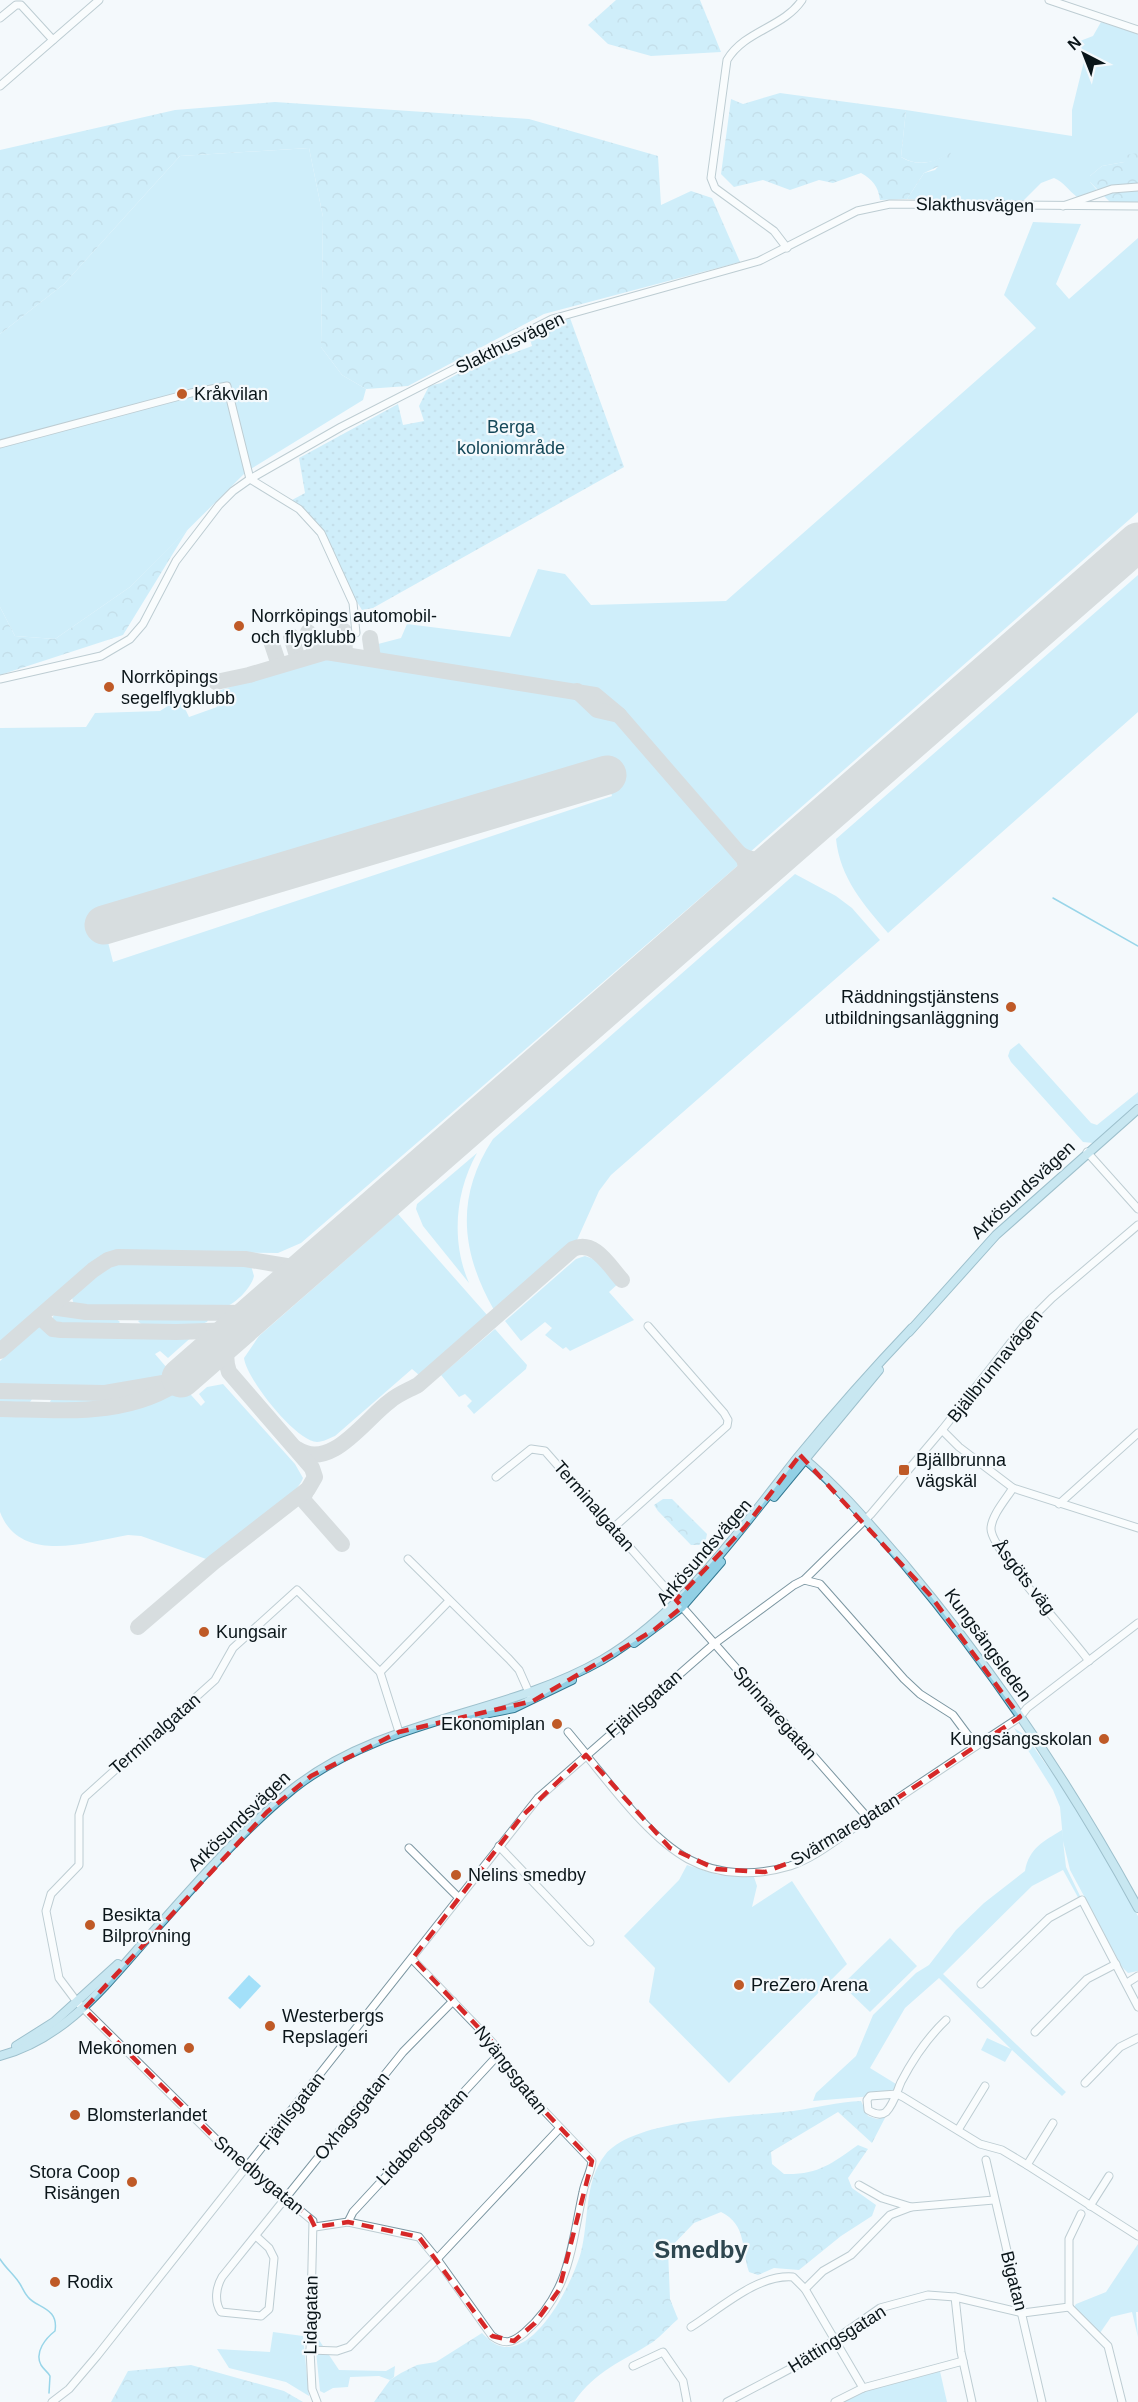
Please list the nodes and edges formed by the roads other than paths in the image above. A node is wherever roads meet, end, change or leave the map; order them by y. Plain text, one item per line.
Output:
1 (99, 0) edge
2 (802, 0) edge
3 (1049, 0) edge
4 (0, 18) edge
5 (1138, 30) edge
6 (53, 40) junction
7 (0, 86) edge
8 (1138, 187) edge
9 (1138, 206) edge
10 (1061, 207) junction
11 (787, 248) junction
12 (0, 444) edge
13 (250, 479) junction
14 (356, 633) dead end
15 (0, 679) edge
16 (1138, 1108) edge
17 (1087, 1152) junction
18 (1138, 1209) edge
19 (1138, 1225) edge
20 (648, 1326) dead end
21 (942, 1430) junction
22 (1138, 1433) edge
23 (803, 1457) junction
24 (496, 1478) dead end
25 (1013, 1488) junction
26 (1059, 1504) junction
27 (865, 1520) junction
28 (613, 1528) junction
29 (1138, 1528) edge
30 (408, 1559) dead end
31 (804, 1580) junction
32 (449, 1601) junction
33 (679, 1603) junction
34 (1138, 1623) edge
35 (714, 1644) junction
36 (1089, 1661) junction
37 (380, 1672) junction
38 (531, 1697) junction
39 (1020, 1716) junction
40 (399, 1732) junction
41 (568, 1732) dead end
42 (976, 1746) junction
43 (586, 1755) junction
44 (868, 1818) junction
45 (499, 1846) junction
46 (409, 1848) dead end
47 (459, 1898) junction
48 (1138, 1908) edge
49 (590, 1942) dead end
50 (412, 1959) junction
51 (1116, 1964) junction
52 (1138, 1976) edge
53 (1127, 1983) junction
54 (981, 1984) dead end
55 (453, 2001) junction
56 (81, 2006) junction
57 (1138, 2007) edge
58 (946, 2020) dead end
59 (1035, 2032) dead end
60 (1138, 2038) edge
61 (499, 2054) junction
62 (0, 2055) edge
63 (1085, 2083) dead end
64 (986, 2086) dead end
65 (1053, 2123) dead end
66 (559, 2129) junction
67 (957, 2130) junction
68 (986, 2160) dead end
69 (1027, 2165) junction
70 (247, 2168) junction
71 (1109, 2176) dead end
72 (859, 2185) dead end
73 (286, 2198) junction
74 (994, 2200) junction
75 (1090, 2206) junction
76 (911, 2207) junction
77 (1081, 2214) dead end
78 (348, 2222) junction
79 (315, 2227) junction
80 (256, 2236) junction
81 (1138, 2236) edge
82 (437, 2259) junction
83 (805, 2289) junction
84 (955, 2297) junction
85 (1069, 2307) junction
86 (1023, 2313) junction
87 (691, 2326) dead end
88 (835, 2338) junction
89 (309, 2350) junction
90 (963, 2361) junction
91 (633, 2366) dead end
92 (863, 2388) junction
93 (52, 2402) edge
94 (317, 2402) edge
95 (687, 2402) edge
96 (727, 2402) edge
97 (835, 2402) edge
98 (972, 2402) edge
99 (1042, 2402) edge
100 (1122, 2402) edge

1 - 6 street
2 - 11 street
3 - 5 street
4 - 6 street
6 - 7 street
8 - 10 street
9 - 10 street, Slakthusvägen
10 - 11 street, Slakthusvägen
11 - 13 street, Slakthusvägen
12 - 13 street
13 - 14 street
13 - 15 street, Slakthusvägen
16 - 17 main road, Arkösundsvägen
17 - 18 street
17 - 23 main road, Arkösundsvägen
19 - 21 street, Bjällbrunnavägen
20 - 28 street
21 - 25 street
21 - 27 street, Bjällbrunnavägen
22 - 26 street
23 - 27 main road, Kungsängsleden
23 - 33 main road, Arkösundsvägen
24 - 28 street, Terminalgatan
25 - 26 street
25 - 36 street, Åsgöts väg
26 - 29 street
27 - 31 street, Fjärilsgatan
27 - 39 main road, Kungsängsleden
28 - 33 street, Terminalgatan
30 - 32 street
31 - 35 street, Fjärilsgatan
31 - 42 street
32 - 37 street
32 - 38 street
33 - 35 street, Spinnaregatan
33 - 38 main road, Arkösundsvägen
34 - 36 street, Svärmaregatan
35 - 43 street, Fjärilsgatan
35 - 44 street, Spinnaregatan
36 - 39 street, Svärmaregatan
37 - 40 street, Terminalgatan
37 - 56 street, Terminalgatan
38 - 40 main road, Arkösundsvägen
39 - 42 street, Svärmaregatan
39 - 48 main road, Kungsängsleden
40 - 56 main road, Arkösundsvägen
41 - 43 street, Svärmaregatan
42 - 44 street, Svärmaregatan
43 - 44 street, Svärmaregatan
43 - 45 street, Fjärilsgatan
45 - 47 street, Fjärilsgatan
45 - 49 street
46 - 47 street
47 - 50 street, Fjärilsgatan
50 - 55 street, Nyängsgatan
50 - 70 street, Fjärilsgatan
51 - 53 street
51 - 54 street
51 - 59 street
52 - 53 street
53 - 57 street
55 - 61 street, Nyängsgatan
55 - 73 street, Oxhagsgatan
56 - 62 main road, Arkösundsvägen
56 - 70 street, Smedbygatan
58 - 67 street
60 - 63 street
61 - 66 street, Nyängsgatan
61 - 78 street, Lidabergsgatan
64 - 67 street
65 - 69 street
66 - 82 street
66 - 82 street, Smedbygatan
67 - 69 street
68 - 74 street, Bigatan
69 - 75 street
70 - 73 street, Smedbygatan
70 - 93 street, Fjärilsgatan
71 - 75 street
72 - 76 street
73 - 79 street, Smedbygatan
73 - 80 street, Oxhagsgatan
74 - 76 street
74 - 86 street, Bigatan
75 - 81 street
76 - 83 street
77 - 85 street
78 - 79 street, Smedbygatan
78 - 82 street, Smedbygatan
79 - 89 street, Lidagatan
80 - 80 street, Oxhagsgatan
82 - 89 street
83 - 87 street
83 - 88 street
84 - 86 street, Hättingsgatan
84 - 88 street, Hättingsgatan
84 - 90 street
85 - 86 street
85 - 100 street
86 - 99 street, Bigatan
88 - 92 street
88 - 96 street, Hättingsgatan
89 - 94 street, Lidagatan
90 - 92 street
90 - 98 street
91 - 95 street
92 - 97 street

